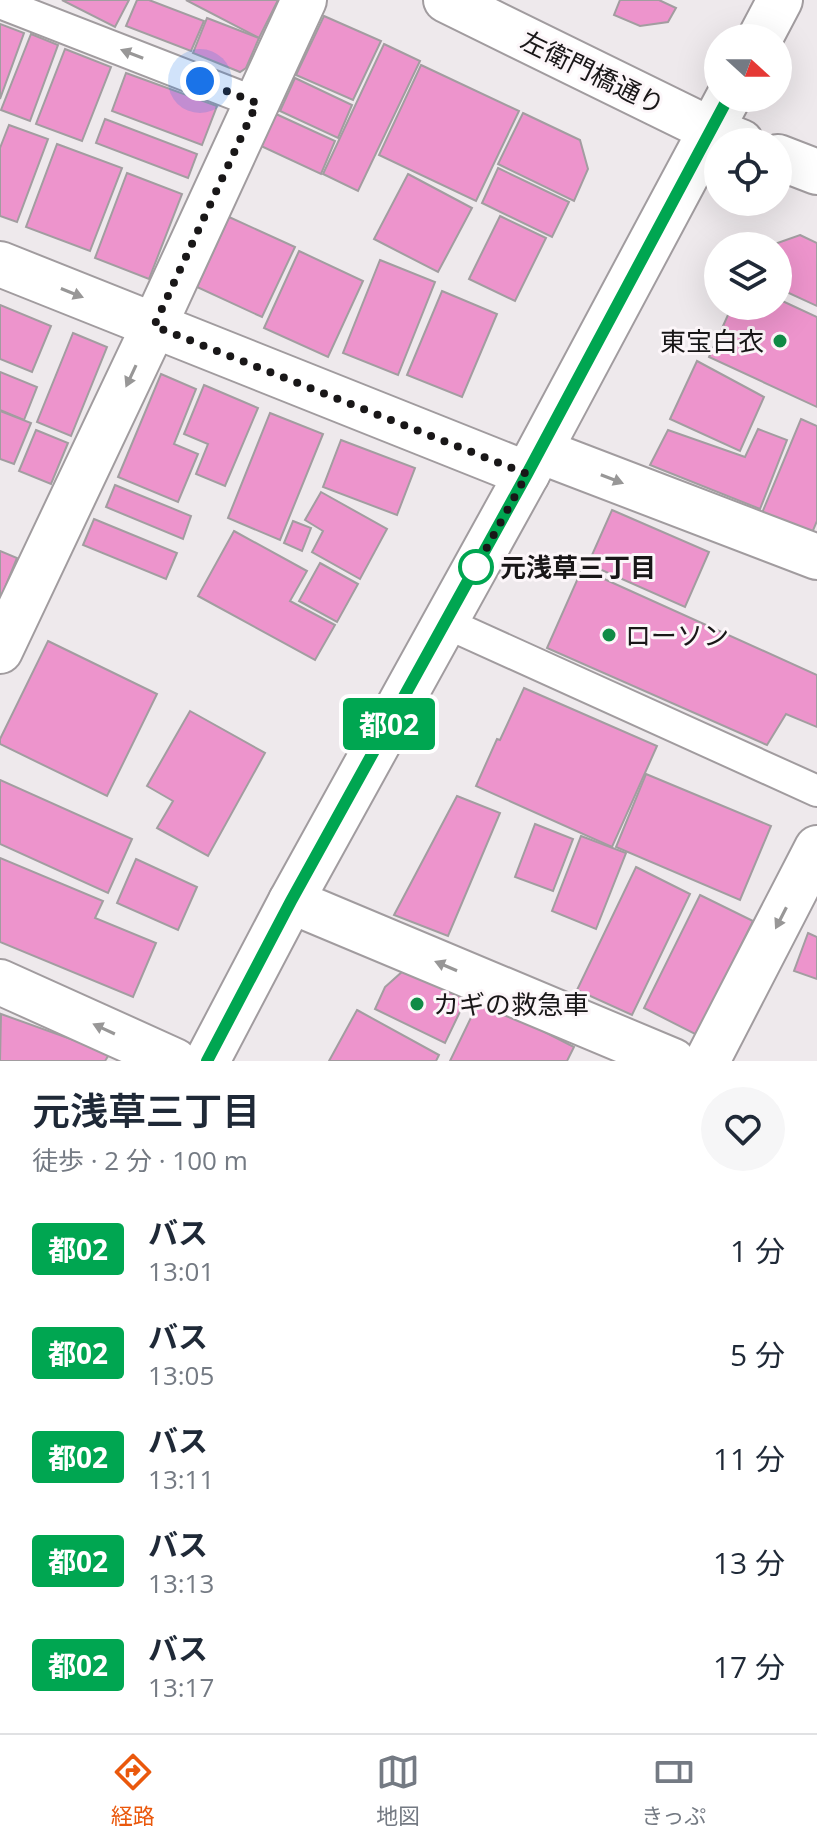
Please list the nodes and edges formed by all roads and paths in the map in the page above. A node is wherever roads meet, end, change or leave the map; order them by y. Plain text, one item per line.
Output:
1 (304, 0) edge
2 (446, 0) edge
3 (780, 0) edge
4 (0, 3) edge
5 (767, 24) edge
6 (257, 103) junction
7 (727, 123) edge
8 (792, 162) edge
9 (817, 172) edge
10 (0, 264) edge
11 (154, 326) junction
12 (534, 463) junction
13 (817, 557) edge
14 (446, 623) junction
15 (1, 644) edge
16 (817, 791) edge
17 (817, 848) edge
18 (291, 901) junction
19 (0, 982) edge
20 (175, 1061) edge
21 (207, 1061) edge
22 (673, 1061) edge
23 (707, 1061) edge

1 - 6 street
2 - 7 street, 左衛門橋通り
3 - 5 street
6 -> 4 lane
6 - 11 street
7 - 12 street
8 - 9 street
10 -> 11 street
11 - 12 street
11 -> 15 street
12 -> 13 street
12 - 14 street
14 - 16 lane
14 - 18 street
17 -> 23 street
18 - 21 street
22 -> 18 street
20 -> 19 street

